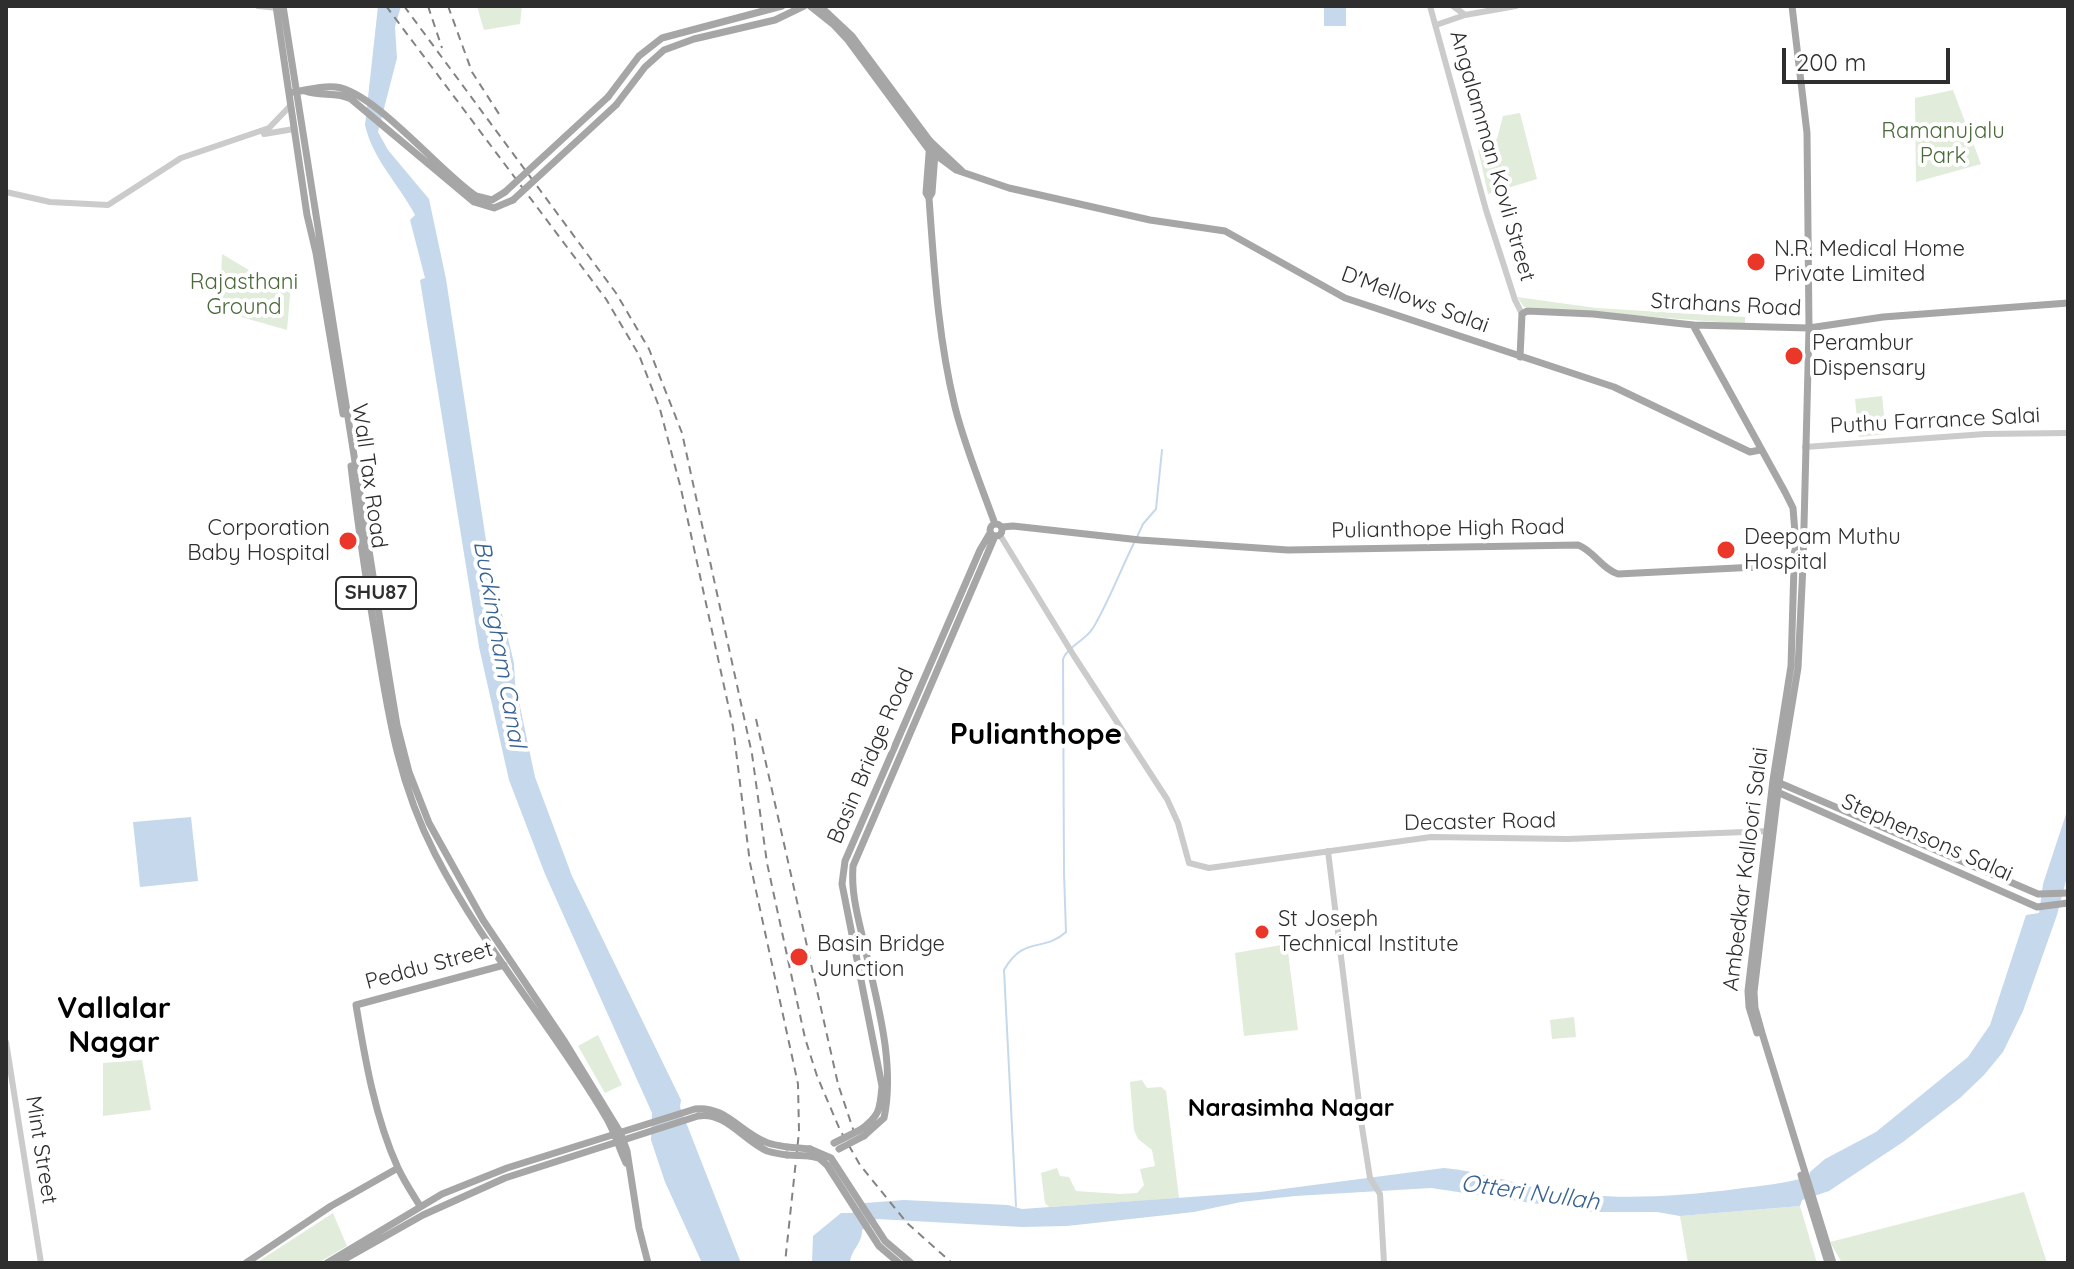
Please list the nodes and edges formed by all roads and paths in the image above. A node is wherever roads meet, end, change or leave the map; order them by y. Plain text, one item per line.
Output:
1 (258, 6) edge
2 (782, 6) edge
3 (807, 6) edge
4 (820, 6) edge
5 (1430, 6) edge
6 (1453, 6) edge
7 (1516, 6) edge
8 (1792, 6) edge
9 (280, 7) edge
10 (1465, 15) junction
11 (1436, 25) junction
12 (296, 91) junction
13 (290, 106) junction
14 (385, 121) junction
15 (294, 129) junction
16 (257, 135) junction
17 (932, 149) junction
18 (6, 192) edge
19 (2068, 303) edge
20 (1522, 314) junction
21 (1693, 325) junction
22 (1809, 328) junction
23 (1520, 357) junction
24 (2068, 433) edge
25 (1805, 447) junction
26 (1760, 450) junction
27 (996, 531) junction
28 (1793, 565) junction
29 (1803, 565) junction
30 (1776, 787) junction
31 (1770, 831) junction
32 (1328, 851) junction
33 (2068, 893) edge
34 (2068, 903) edge
35 (512, 961) junction
36 (503, 966) junction
37 (6, 1042) edge
38 (862, 1133) junction
39 (618, 1137) junction
40 (836, 1146) junction
41 (812, 1152) junction
42 (831, 1158) junction
43 (398, 1168) junction
44 (507, 1168) junction
45 (510, 1176) junction
46 (856, 1205) junction
47 (420, 1206) junction
48 (870, 1226) junction
49 (41, 1263) edge
50 (246, 1263) edge
51 (327, 1263) edge
52 (338, 1263) edge
53 (648, 1263) edge
54 (899, 1263) edge
55 (911, 1263) edge
56 (1384, 1263) edge
57 (1830, 1263) edge

1 - 9 street
2 - 14 main road, bridge
3 - 14 main road, bridge
3 - 17 main road
4 - 17 main road
5 - 11 street, Angalamman Kovli Street
6 - 10 street
7 - 10 street
8 - 22 main road, Ambedkar Kalloori Salai
9 - 12 main road, Wall Tax Road / SHU87
10 - 11 street
11 - 20 street, Angalamman Kovli Street
12 - 13 main road, Wall Tax Road / SHU87
12 - 14 main road
12 - 35 main road, Wall Tax Road / SHU87
13 - 15 main road, Wall Tax Road / SHU87
13 - 16 street
15 - 16 street
15 - 36 main road, Wall Tax Road / SHU87
16 - 18 street
17 - 23 main road, D'Mellows Salai
17 - 27 main road
19 - 22 main road, Strahans Road
20 - 21 main road, Strahans Road
20 - 23 main road
21 - 22 main road, Strahans Road
21 - 26 main road, Ambedkar Kalloori Salai
22 - 25 main road, Ambedkar Kalloori Salai
23 - 26 main road, D'Mellows Salai
24 - 25 street, Puthu Farrance Salai
25 - 29 main road, Ambedkar Kalloori Salai
26 - 28 main road, Ambedkar Kalloori Salai
27 - 28 main road, Pulianthope High Road
27 - 32 street, Decaster Road
27 - 38 main road, Basin Bridge Road
27 - 38 main road, Basin Bridge Road
28 - 29 main road, Pulianthope High Road
28 - 30 main road, Ambedkar Kalloori Salai
29 - 30 main road, Ambedkar Kalloori Salai
30 - 31 main road, Ambedkar Kalloori Salai
30 - 33 main road, Stephensons Salai
30 - 34 main road, Stephensons Salai
31 - 32 street, Decaster Road
31 - 57 main road, Ambedkar Kalloori Salai
32 - 56 street
35 - 36 main road, Peddu Street
35 - 39 main road, Wall Tax Road / SHU87
36 - 39 main road, Wall Tax Road / SHU87
36 - 43 main road, Peddu Street
37 - 49 street, Mint Street
38 - 40 main road, bridge
39 - 41 main road, bridge
39 - 44 main road
39 - 45 main road
39 - 53 main road
40 - 41 main road
40 - 42 main road
41 - 42 main road
41 - 46 main road
42 - 46 main road
43 - 47 main road
43 - 50 main road
44 - 45 main road
44 - 47 main road
45 - 52 main road
46 - 48 main road
47 - 51 main road
48 - 54 main road
48 - 55 main road

